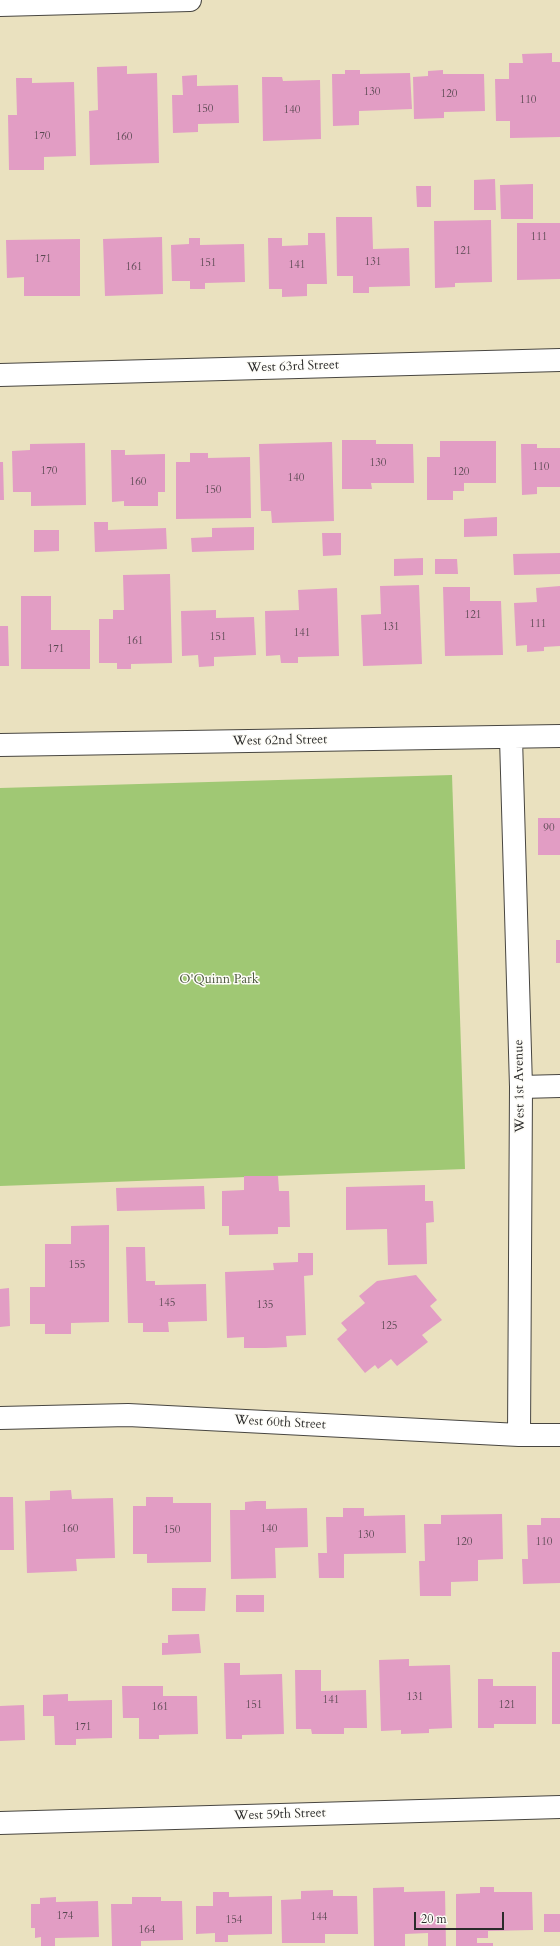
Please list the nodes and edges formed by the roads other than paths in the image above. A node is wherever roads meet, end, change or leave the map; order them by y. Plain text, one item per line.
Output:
1 (190, 0) edge
2 (0, 5) edge
3 (560, 360) edge
4 (0, 375) edge
5 (560, 736) edge
6 (511, 738) junction
7 (0, 745) edge
8 (560, 1086) edge
9 (521, 1087) junction
10 (0, 1418) edge
11 (519, 1435) junction
12 (560, 1435) edge
13 (560, 1807) edge
14 (0, 1823) edge

1 - 2 street
3 - 4 street, West 63rd Street
5 - 6 street, West 62nd Street
6 - 7 street, West 62nd Street
6 - 9 street, West 1st Avenue
8 - 9 street
9 - 11 street, West 1st Avenue
10 - 11 street, West 60th Street
11 - 12 street, West 60th Street
13 - 14 street, West 59th Street

